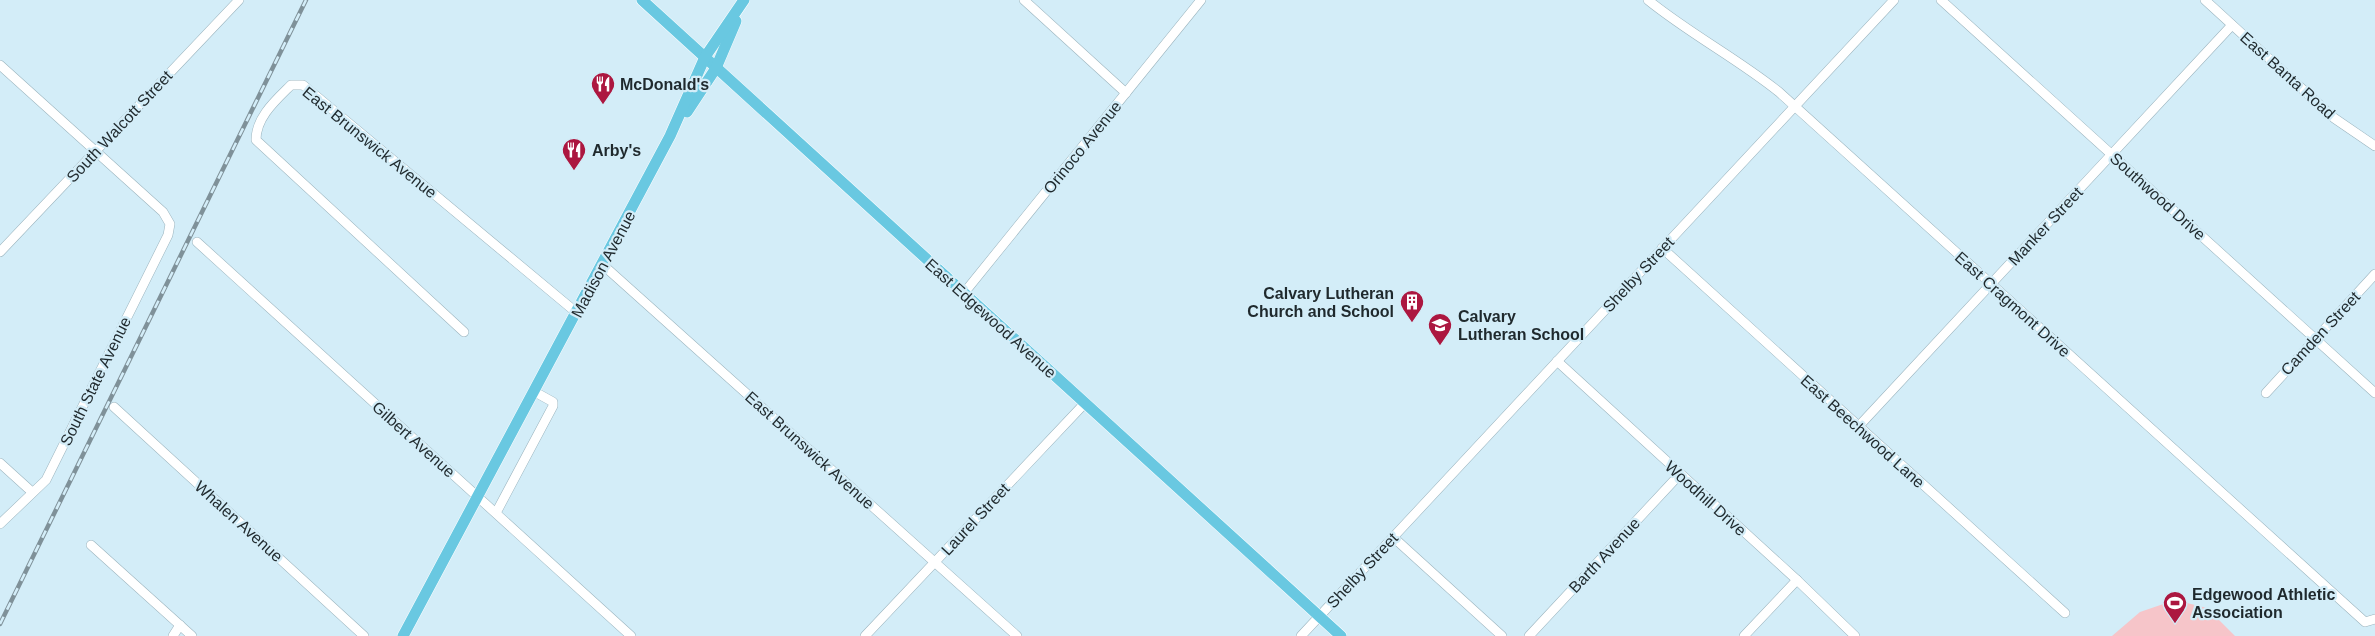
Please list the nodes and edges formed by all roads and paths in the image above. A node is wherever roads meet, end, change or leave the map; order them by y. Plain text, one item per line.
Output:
1 (239, 0) edge
2 (642, 0) edge
3 (744, 0) edge
4 (1024, 0) edge
5 (1201, 0) edge
6 (1648, 0) edge
7 (1894, 0) edge
8 (1941, 0) edge
9 (2205, 0) edge
10 (2232, 25) junction
11 (705, 58) junction
12 (0, 66) edge
13 (716, 68) junction
14 (1126, 93) junction
15 (1795, 107) junction
16 (670, 136) junction
17 (2375, 146) edge
18 (95, 152) junction
19 (2112, 154) junction
20 (197, 242) dead end
21 (1662, 248) junction
22 (0, 252) edge
23 (603, 265) junction
24 (2375, 274) edge
25 (1991, 284) junction
26 (964, 293) junction
27 (577, 313) junction
28 (464, 332) dead end
29 (2315, 339) junction
30 (1557, 361) junction
31 (534, 392) junction
32 (2266, 393) dead end
33 (2375, 393) edge
34 (1085, 403) junction
35 (114, 407) dead end
36 (1858, 427) junction
37 (0, 463) edge
38 (1680, 474) junction
39 (32, 492) junction
40 (478, 497) junction
41 (496, 513) junction
42 (0, 524) edge
43 (1393, 537) junction
44 (91, 545) dead end
45 (934, 563) junction
46 (1797, 580) junction
47 (2065, 613) dead end
48 (1320, 616) junction
49 (2375, 619) edge
50 (180, 625) junction
51 (174, 636) edge
52 (192, 636) edge
53 (364, 636) edge
54 (403, 636) edge
55 (632, 636) edge
56 (865, 636) edge
57 (1017, 636) edge
58 (1301, 636) edge
59 (1341, 636) edge
60 (1502, 636) edge
61 (1529, 636) edge
62 (1744, 636) edge
63 (1855, 636) edge

1 - 18 street, South Walcott Street
2 - 11 main road, East Edgewood Avenue
3 - 11 main road, Madison Avenue
3 - 13 main road, Madison Avenue
4 - 14 street
5 - 14 street, Orinoco Avenue
6 - 15 street, East Cragmont Drive
7 - 15 street, Shelby Street
8 - 19 street, Southwood Drive
9 - 10 street, East Banta Road
10 - 17 street, East Banta Road
10 - 19 street, Manker Street
11 - 13 main road, East Edgewood Avenue
11 - 16 main road, Madison Avenue
12 - 18 street
13 - 16 main road, Madison Avenue
13 - 26 main road, East Edgewood Avenue
14 - 26 street, Orinoco Avenue
15 - 21 street, Shelby Street
15 - 25 street, East Cragmont Drive
16 - 23 main road, Madison Avenue
18 - 22 street, South Walcott Street
18 - 39 street, South State Avenue
19 - 25 street, Manker Street
19 - 29 street, Southwood Drive
20 - 40 street, Gilbert Avenue
21 - 30 street, Shelby Street
21 - 36 street, East Beechwood Lane
23 - 27 main road, Madison Avenue
23 - 45 street, East Brunswick Avenue
24 - 29 street, Camden Street
25 - 36 street, Manker Street
25 - 49 street, East Cragmont Drive
26 - 34 main road, East Edgewood Avenue
27 - 28 street, East Brunswick Avenue
27 - 31 main road, Madison Avenue
29 - 32 street, Camden Street
29 - 33 street, Southwood Drive
30 - 38 street, Woodhill Drive
30 - 43 street, Shelby Street
31 - 40 main road, Madison Avenue
31 - 41 street
34 - 45 street, Laurel Street
34 - 48 main road, East Edgewood Avenue
35 - 53 street, Whalen Avenue
36 - 47 street, East Beechwood Lane
37 - 39 street
38 - 46 street, Woodhill Drive
38 - 61 street, Barth Avenue
39 - 42 street, South State Avenue
40 - 41 street, Gilbert Avenue
40 - 54 main road, Madison Avenue
41 - 55 street, Gilbert Avenue
43 - 48 street, Shelby Street
43 - 60 street
44 - 50 street
45 - 56 street, Laurel Street
45 - 57 street, East Brunswick Avenue
46 - 62 street
46 - 63 street, Woodhill Drive
48 - 58 street, Shelby Street
48 - 59 main road, East Edgewood Avenue
50 - 51 street
50 - 52 street

